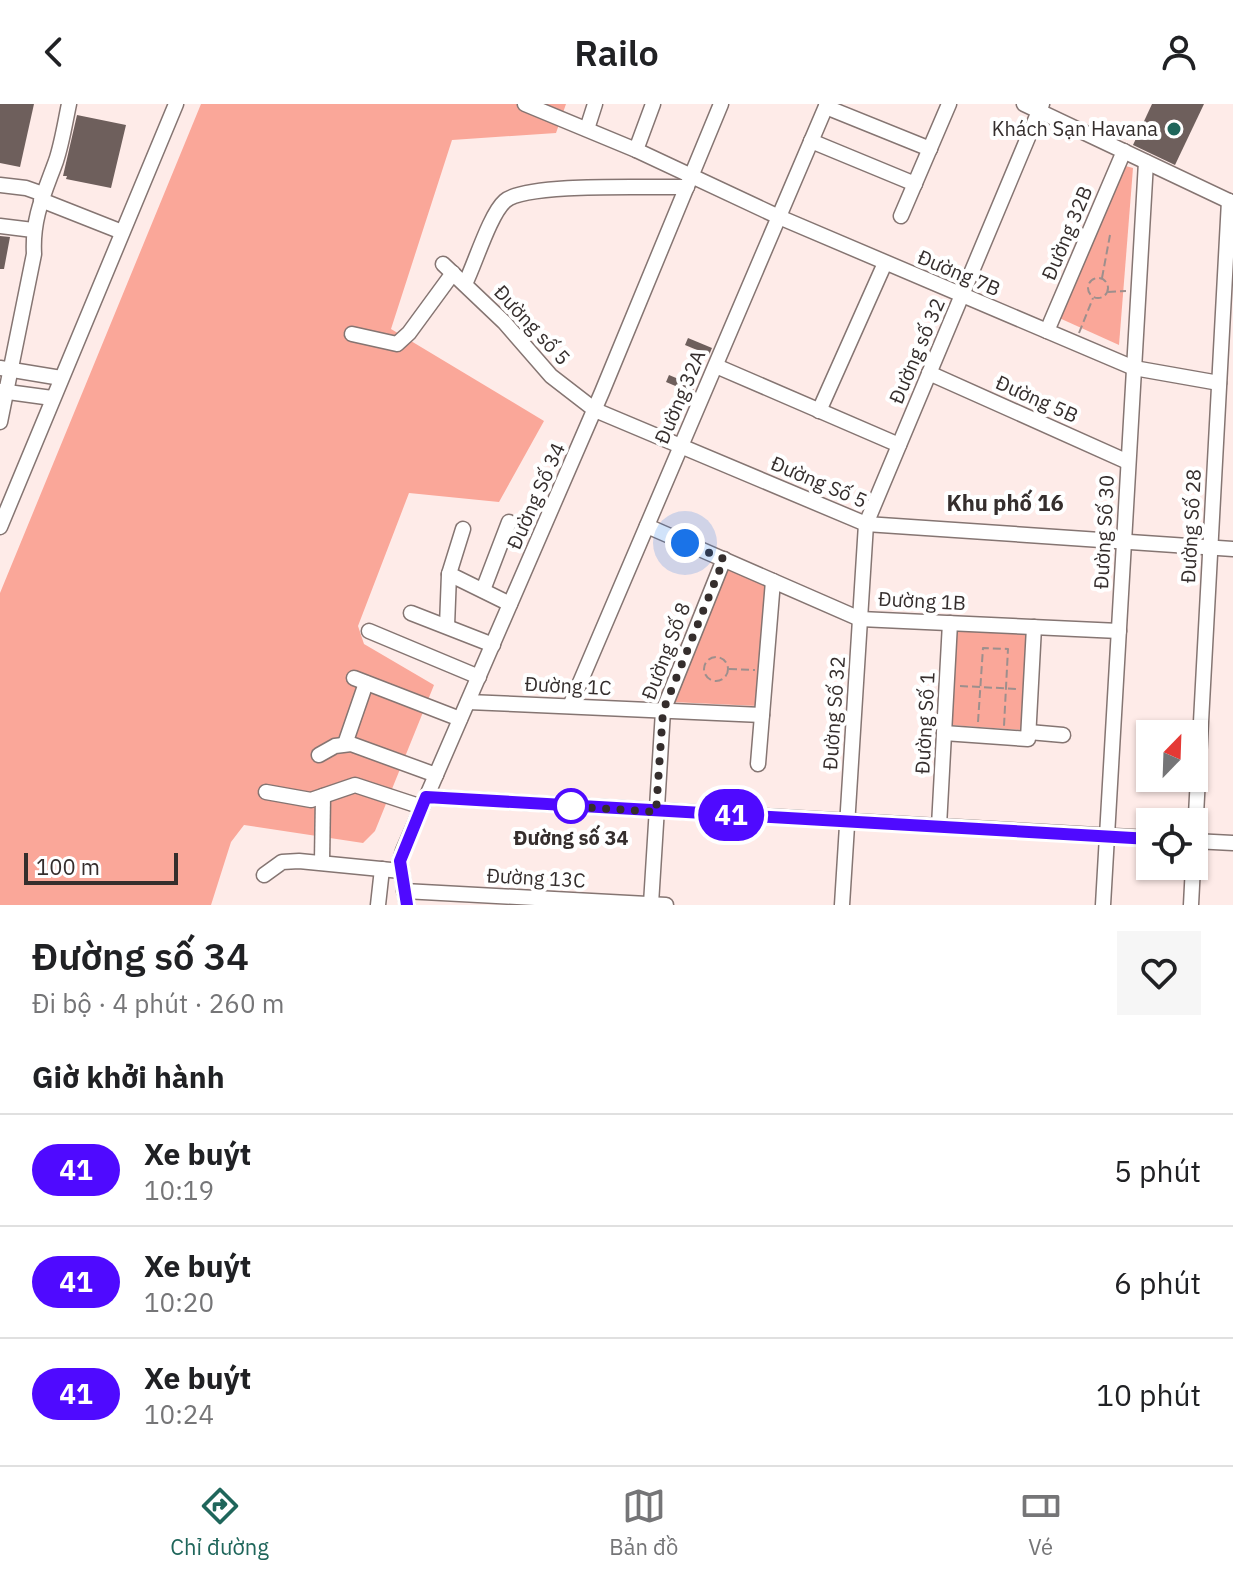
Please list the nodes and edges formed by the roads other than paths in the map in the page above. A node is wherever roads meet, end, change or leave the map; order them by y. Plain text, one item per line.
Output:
1 (69, 104) edge
2 (176, 104) edge
3 (525, 104) edge
4 (595, 104) edge
5 (653, 104) edge
6 (721, 104) edge
7 (949, 104) edge
8 (1024, 104) edge
9 (827, 106) edge
10 (1040, 107) edge
11 (587, 129) junction
12 (811, 141) junction
13 (930, 149) junction
14 (636, 150) junction
15 (1124, 151) junction
16 (1146, 162) junction
17 (690, 182) junction
18 (915, 184) junction
19 (0, 185) edge
20 (42, 197) junction
21 (1231, 202) edge
22 (901, 216) dead end
23 (779, 217) junction
24 (0, 226) edge
25 (33, 230) junction
26 (122, 232) junction
27 (885, 263) junction
28 (465, 284) junction
29 (962, 296) junction
30 (1047, 331) junction
31 (352, 334) dead end
32 (716, 366) junction
33 (1134, 368) junction
34 (5, 369) edge
35 (929, 373) junction
36 (61, 378) junction
37 (1219, 383) junction
38 (3, 391) edge
39 (52, 398) junction
40 (595, 410) junction
41 (819, 411) junction
42 (0, 422) edge
43 (899, 445) junction
44 (681, 446) junction
45 (1128, 462) junction
46 (509, 522) dead end
47 (866, 524) junction
48 (647, 526) junction
49 (0, 527) edge
50 (463, 529) dead end
51 (1124, 541) junction
52 (1210, 547) junction
53 (1233, 549) edge
54 (724, 559) junction
55 (449, 574) junction
56 (773, 581) junction
57 (483, 590) junction
58 (510, 604) junction
59 (411, 613) dead end
60 (860, 619) junction
61 (950, 623) junction
62 (447, 626) junction
63 (1034, 627) junction
64 (369, 631) dead end
65 (1119, 631) junction
66 (493, 645) junction
67 (479, 677) junction
68 (468, 702) junction
69 (570, 706) junction
70 (663, 711) junction
71 (762, 715) junction
72 (460, 719) junction
73 (1029, 732) junction
74 (944, 733) junction
75 (1063, 735) dead end
76 (345, 744) junction
77 (319, 755) dead end
78 (758, 764) dead end
79 (436, 775) junction
80 (266, 792) dead end
81 (323, 796) junction
82 (424, 802) junction
83 (1196, 808) edge
84 (656, 812) junction
85 (847, 821) junction
86 (939, 826) junction
87 (1107, 836) junction
88 (1136, 837) edge
89 (1208, 842) edge
90 (1233, 843) edge
91 (322, 862) junction
92 (382, 869) junction
93 (401, 871) junction
94 (264, 875) dead end
95 (1192, 880) edge
96 (406, 898) edge
97 (512, 901) edge
98 (595, 903) edge
99 (651, 904) edge
100 (378, 905) edge
101 (666, 905) edge
102 (842, 905) edge
103 (1103, 905) edge
104 (1191, 905) edge

1 - 20 street
2 - 26 street
3 - 11 street, Đường 7B
4 - 11 street
5 - 14 street
6 - 17 street, Đường Số 34
7 - 13 street
8 - 10 street
9 - 12 street, Đường 32A
9 - 13 street
10 - 15 street
10 - 29 street, Đường số 32
11 - 14 street, Đường 7B
12 - 18 street
12 - 23 street, Đường 32A
13 - 18 street
14 - 17 street, Đường 7B
15 - 16 street
15 - 30 street, Đường 32B
16 - 21 street
16 - 33 street, Đường Số 30
17 - 23 street, Đường 7B
17 - 28 street
17 - 40 street, Đường Số 34
18 - 22 street
19 - 20 street
20 - 25 street
20 - 26 street
21 - 37 street, Đường Số 28
23 - 27 street, Đường 7B
23 - 32 street, Đường 32A
24 - 25 street
25 - 34 street
26 - 36 street
27 - 29 street, Đường 7B
27 - 41 street
28 - 31 street, Đường số 5
28 - 40 street, Đường số 5
29 - 30 street, Đường 7B
29 - 35 street, Đường số 32
30 - 33 street, Đường 7B
32 - 41 street
32 - 44 street, Đường 32A
33 - 37 street, Đường 7B
33 - 45 street, Đường Số 30
34 - 36 street
34 - 38 street
35 - 43 street, Đường số 32
35 - 45 street, Đường 5B
36 - 39 street
37 - 52 street, Đường Số 28
38 - 39 street
38 - 42 street
39 - 49 street
40 - 44 street, Đường Số 5
40 - 58 street, Đường Số 34
41 - 43 street
43 - 47 street, Đường số 32
44 - 47 street, Đường Số 5
44 - 48 street, Đường 32A
45 - 51 street, Đường Số 30
46 - 57 street
47 - 51 street, Đường Số 5
47 - 60 street, Đường Số 32
48 - 54 street, Đường 1B
48 - 69 street, Đường 32A
50 - 55 street
51 - 52 street, Đường Số 5
51 - 65 street, Đường Số 30
52 - 53 street, Đường Số 5
52 - 83 street, Đường Số 28
54 - 56 street, Đường 1B
54 - 70 street, Đường Số 8
55 - 57 street
55 - 62 street
56 - 60 street, Đường 1B
56 - 71 street
57 - 58 street
58 - 66 street, Đường Số 34
59 - 62 street
60 - 61 street, Đường 1B
60 - 85 street, Đường Số 32
61 - 63 street, Đường 1B
61 - 74 street, Đường Số 1
62 - 66 street
63 - 65 street, Đường 1B
63 - 73 street
64 - 67 street
65 - 87 street, Đường Số 30
66 - 67 street, Đường Số 34
67 - 68 street, Đường Số 34
68 - 69 street, Đường 1C
68 - 72 street, Đường Số 34
69 - 70 street, Đường 1C
70 - 71 street, Đường 1C
70 - 84 street, Đường Số 8
71 - 78 street
72 - 76 street
72 - 79 street, Đường Số 34
73 - 74 street
73 - 75 street
74 - 86 street, Đường Số 1
76 - 77 street
76 - 79 street
79 - 82 street, Đường Số 34
80 - 81 street
81 - 82 street
81 - 91 street
82 - 84 street
82 - 93 street, Đường Số 34
84 - 85 street
84 - 99 street, Đường Số 8
85 - 86 street
85 - 102 street, Đường Số 32
86 - 87 street
87 - 88 street
87 - 103 street, Đường Số 30
89 - 90 street
91 - 92 street
91 - 94 street
92 - 93 street
92 - 100 street
93 - 96 street, Đường Số 34
95 - 104 street
96 - 97 street, Đường 13C
97 - 98 street, Đường 13C
98 - 99 street, Đường 13C
99 - 101 street, Đường 13C

